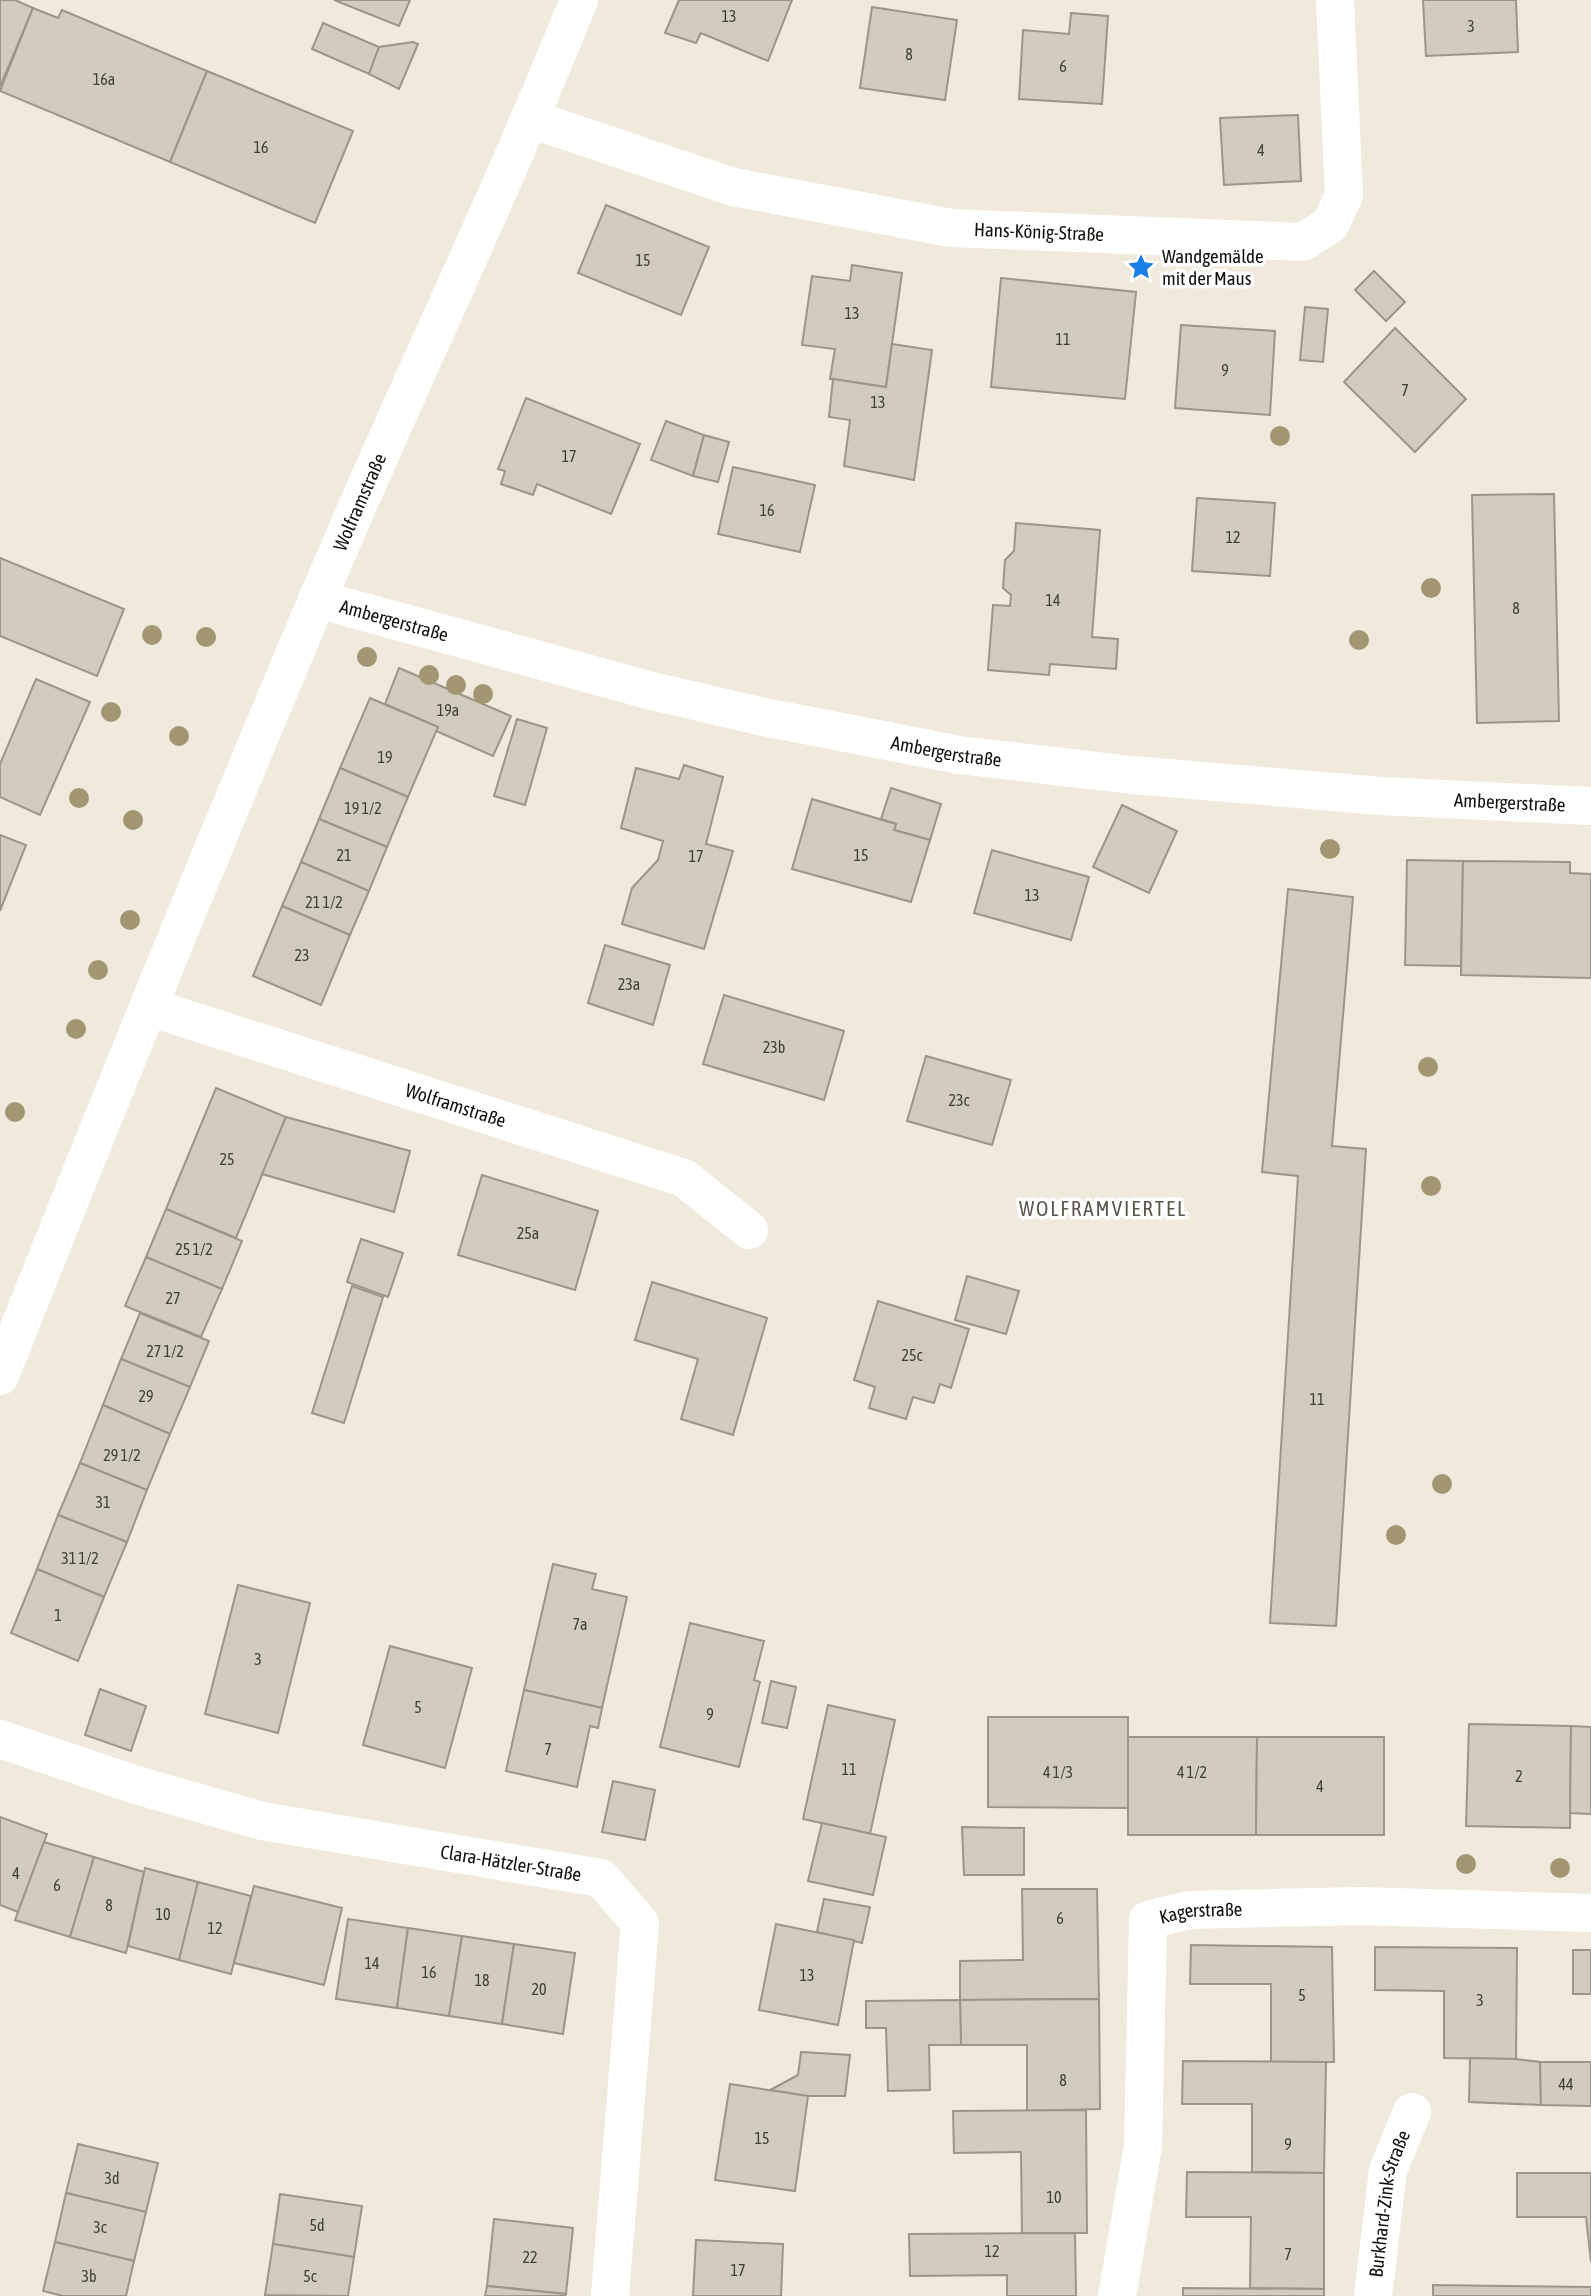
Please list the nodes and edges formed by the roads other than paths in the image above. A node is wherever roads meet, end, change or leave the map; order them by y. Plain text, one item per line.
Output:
1 (579, 0) edge
2 (1335, 0) edge
3 (531, 119) junction
4 (317, 599) junction
5 (1591, 806) edge
6 (149, 1007) junction
7 (749, 1230) dead end
8 (0, 1376) edge
9 (0, 1739) edge
10 (1591, 1913) edge
11 (1412, 2112) dead end
12 (610, 2296) edge
13 (1117, 2296) edge
14 (1373, 2296) edge

1 - 3 street, Wolframstraße
2 - 3 street, Hans-König-Straße
3 - 4 street, Wolframstraße
4 - 5 street, Ambergerstraße
4 - 6 street, Wolframstraße
6 - 7 street, Wolframstraße
6 - 8 street, Wolframstraße
9 - 12 street, Clara-Hätzler-Straße
10 - 13 street, Kagerstraße
11 - 14 street, Burkhard-Zink-Straße

